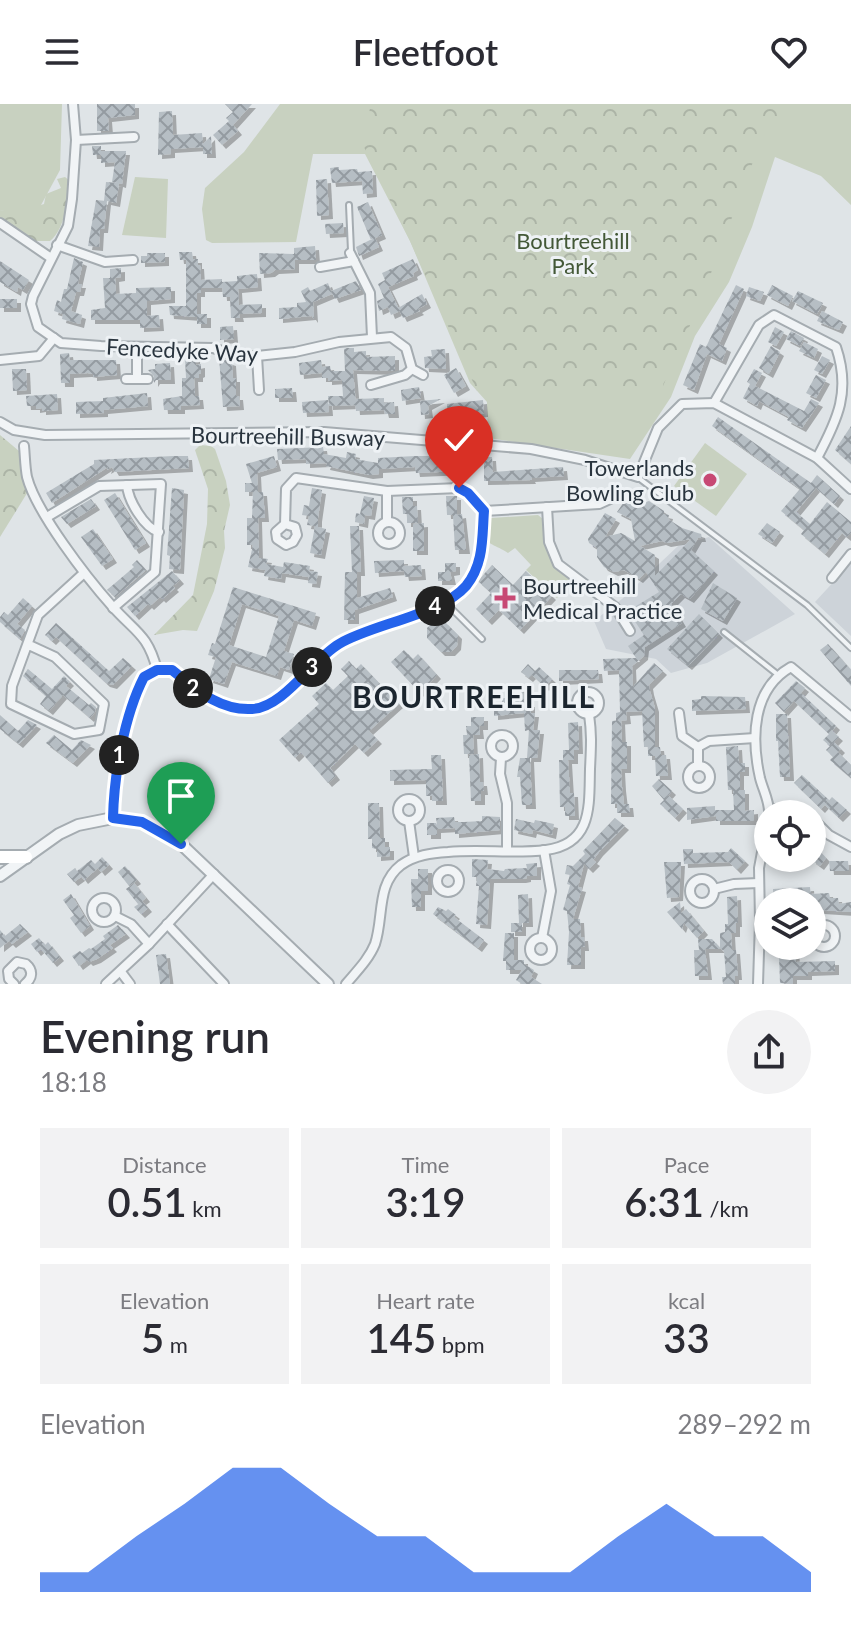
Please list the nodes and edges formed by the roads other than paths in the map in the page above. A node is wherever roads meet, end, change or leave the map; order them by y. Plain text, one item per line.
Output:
1 (73, 104) edge
2 (134, 137) dead end
3 (76, 140) junction
4 (349, 205) dead end
5 (0, 223) edge
6 (57, 245) junction
7 (352, 257) junction
8 (51, 258) junction
9 (133, 260) dead end
10 (320, 267) dead end
11 (372, 337) junction
12 (54, 338) junction
13 (137, 347) junction
14 (257, 356) junction
15 (0, 360) edge
16 (409, 372) junction
17 (423, 375) dead end
18 (126, 379) dead end
19 (137, 379) junction
20 (148, 379) dead end
21 (371, 385) dead end
22 (259, 390) dead end
23 (714, 403) junction
24 (0, 422) edge
25 (24, 446) dead end
26 (817, 458) junction
27 (638, 477) junction
28 (127, 485) junction
29 (851, 489) edge
30 (387, 491) junction
31 (612, 498) dead end
32 (547, 507) junction
33 (484, 511) junction
34 (47, 517) junction
35 (387, 522) dead end
36 (285, 524) dead end
37 (159, 532) junction
38 (851, 554) edge
39 (84, 573) junction
40 (832, 578) dead end
41 (445, 601) junction
42 (113, 608) junction
43 (630, 631) dead end
44 (724, 632) dead end
45 (482, 639) dead end
46 (29, 645) junction
47 (851, 648) edge
48 (157, 670) junction
49 (777, 674) junction
50 (679, 713) dead end
51 (589, 714) dead end
52 (851, 717) edge
53 (755, 738) junction
54 (698, 747) junction
55 (501, 758) dead end
56 (698, 766) dead end
57 (766, 800) edge
58 (113, 818) junction
59 (409, 821) dead end
60 (826, 832) edge
61 (851, 847) edge
62 (507, 850) junction
63 (544, 850) junction
64 (446, 852) junction
65 (0, 857) edge
66 (26, 857) junction
67 (414, 857) junction
68 (447, 870) dead end
69 (761, 872) edge
70 (214, 874) junction
71 (0, 876) edge
72 (759, 883) junction
73 (760, 888) edge
74 (714, 889) dead end
75 (115, 916) dead end
76 (167, 924) junction
77 (542, 938) dead end
78 (149, 944) junction
79 (760, 960) edge
80 (121, 972) junction
81 (14, 984) edge
82 (25, 984) edge
83 (106, 984) edge
84 (130, 984) edge
85 (224, 984) edge
86 (328, 984) edge
87 (346, 984) edge
88 (758, 984) edge

1 - 3 street
2 - 3 street
3 - 6 street
4 - 7 lane
5 - 8 street
6 - 8 street
6 - 9 street
7 - 10 street
7 - 11 street
8 - 12 street
11 - 14 street, Fencedyke Way
11 - 16 street
12 - 13 street, Fencedyke Way
12 - 15 street
13 - 14 street, Fencedyke Way
13 - 19 street
14 - 22 street
16 - 17 street
16 - 21 street
18 - 19 street
19 - 20 street
23 - 26 street
23 - 26 street
23 - 27 street
24 - 27 street, Bourtreehill Busway
25 - 34 street
26 - 29 street
27 - 47 lane, Bourtreehill Busway
28 - 34 street
28 - 37 street
28 - 37 street
30 - 33 street
30 - 35 street
30 - 36 street
31 - 32 street
32 - 33 street
32 - 43 street
33 - 41 street
34 - 39 street
37 - 42 street
38 - 40 street
39 - 42 street
39 - 46 street
41 - 45 lane
41 - 48 street
42 - 48 street
44 - 49 lane
46 - 46 street
48 - 58 street
49 - 52 street
49 - 53 street
50 - 54 street
51 - 63 street
53 - 54 street
53 - 57 street
54 - 56 street
55 - 62 street
58 - 66 street
58 - 70 street
59 - 67 street
60 - 61 street
62 - 63 street
62 - 64 street
63 - 77 street
64 - 67 street
64 - 68 street
65 - 66 main road
66 - 71 street
67 - 87 street
69 - 72 street
70 - 76 street
70 - 86 street
72 - 73 street
72 - 74 street
75 - 78 street
76 - 78 street
76 - 85 street
78 - 80 street
79 - 88 street
80 - 83 street
80 - 84 street
81 - 82 street

